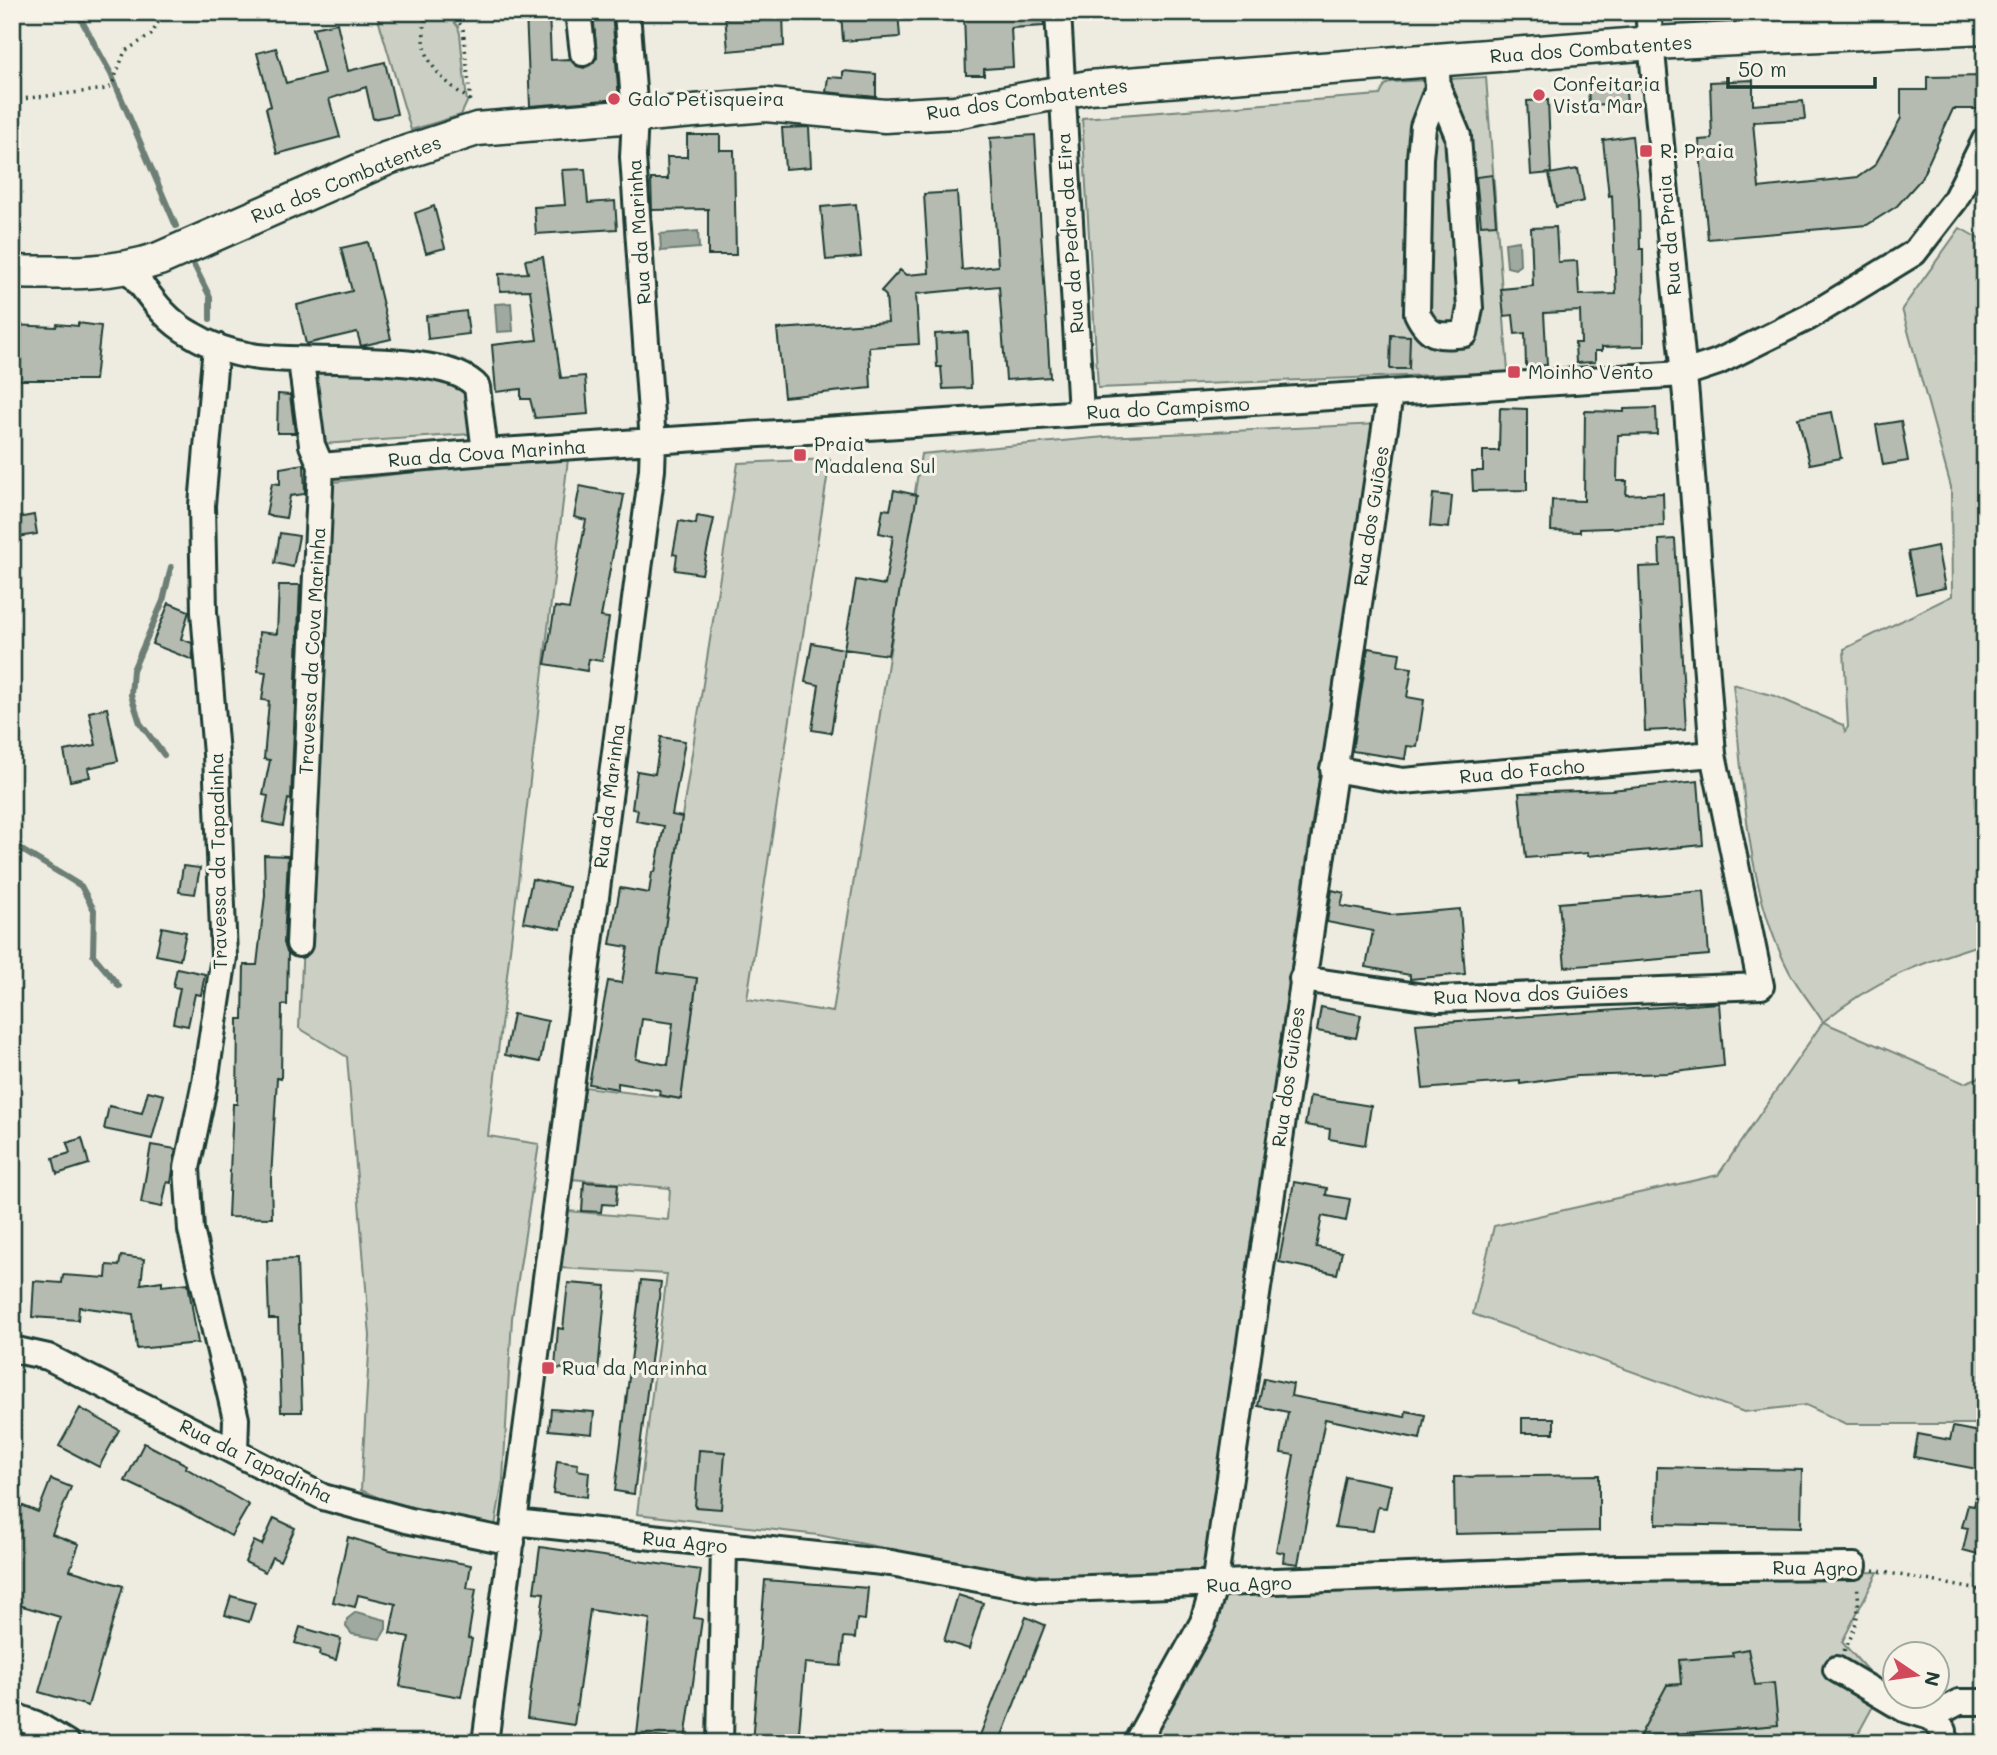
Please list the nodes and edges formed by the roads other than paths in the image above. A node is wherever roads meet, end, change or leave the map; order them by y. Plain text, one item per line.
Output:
1 (578, 12) edge
2 (627, 12) edge
3 (1058, 12) edge
4 (1648, 12) edge
5 (1985, 27) edge
6 (1653, 43) junction
7 (583, 53) dead end
8 (1437, 74) junction
9 (1062, 91) junction
10 (635, 115) junction
11 (1985, 141) edge
12 (129, 269) junction
13 (12, 272) edge
14 (216, 346) junction
15 (301, 361) junction
16 (1682, 374) junction
17 (1390, 394) junction
18 (1081, 413) junction
19 (653, 442) junction
20 (485, 452) junction
21 (321, 466) junction
22 (1713, 754) junction
23 (1333, 769) junction
24 (299, 944) dead end
25 (1302, 979) junction
26 (1760, 986) joint
27 (12, 1349) edge
28 (235, 1452) junction
29 (513, 1532) junction
30 (724, 1546) junction
31 (1854, 1566) road end
32 (1214, 1586) junction
33 (1836, 1669) road end
34 (1985, 1702) edge
35 (12, 1715) edge
36 (1930, 1717) junction
37 (67, 1743) edge
38 (485, 1743) edge
39 (720, 1743) edge
40 (1136, 1743) edge
41 (1944, 1743) edge

1 - 7 street
2 - 10 street, Rua da Marinha
3 - 9 street, Rua da Pedra da Eira
4 - 6 street, Rua da Praia
5 - 6 main road, Rua dos Combatentes
6 - 8 main road, Rua dos Combatentes
6 - 16 street, Rua da Praia
8 - 8 street
8 - 9 main road, Rua dos Combatentes
9 - 10 main road, Rua dos Combatentes
9 - 18 street, Rua da Pedra da Eira
10 - 12 main road, Rua dos Combatentes
10 - 19 street, Rua da Marinha
11 - 16 street, Rua do Campismo
12 - 13 main road, Rua dos Combatentes
12 - 14 street
14 - 15 street
14 - 28 street, Travessa da Tapadinha
15 - 20 street
15 - 21 street, Travessa da Cova Marinha
16 - 17 street, Rua do Campismo
16 - 22 street, Rua da Praia
17 - 18 street, Rua do Campismo
17 - 23 street, Rua dos Guiões
18 - 19 street, Rua do Campismo
19 - 20 street, Rua da Cova Marinha
19 - 29 street, Rua da Marinha
20 - 21 street, Rua da Cova Marinha
21 - 24 street, Travessa da Cova Marinha
22 - 23 street, Rua do Facho
22 - 26 street, Rua da Praia
23 - 25 street, Rua dos Guiões
25 - 26 street, Rua Nova dos Guiões
25 - 32 street, Rua dos Guiões
27 - 28 street, Rua da Tapadinha
28 - 29 street, Rua da Tapadinha
29 - 30 street, Rua Agro
29 - 38 street, Rua da Marinha
30 - 32 street, Rua Agro
30 - 39 street
31 - 32 street, Rua Agro
32 - 40 street, Rua dos Guiões
33 - 36 street
34 - 36 street
35 - 37 street
36 - 41 street

